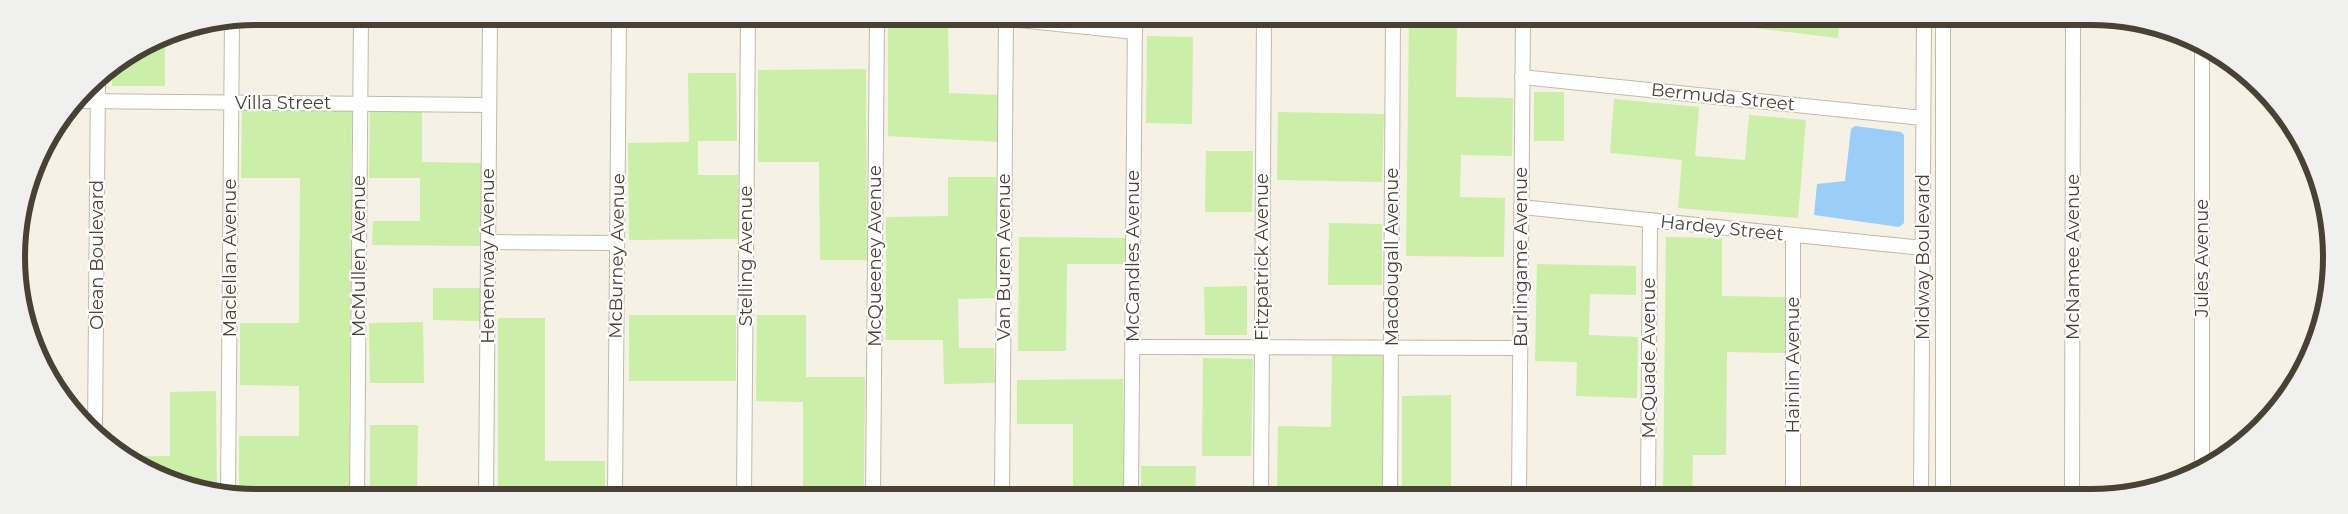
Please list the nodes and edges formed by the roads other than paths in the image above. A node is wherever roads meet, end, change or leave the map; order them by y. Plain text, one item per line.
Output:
1 (361, 25) edge
2 (490, 25) edge
3 (619, 25) edge
4 (748, 25) edge
5 (877, 25) edge
6 (1006, 25) edge
7 (1066, 25) edge
8 (1135, 25) edge
9 (1264, 25) edge
10 (1394, 25) edge
11 (1523, 25) edge
12 (1924, 25) edge
13 (1944, 25) edge
14 (2073, 25) edge
15 (232, 26) edge
16 (1135, 32) junction
17 (2202, 53) edge
18 (1522, 77) junction
19 (98, 88) edge
20 (86, 101) edge
21 (98, 101) junction
22 (231, 102) junction
23 (360, 103) junction
24 (489, 104) junction
25 (1924, 118) junction
26 (1521, 206) junction
27 (1650, 220) junction
28 (1793, 235) junction
29 (488, 242) junction
30 (617, 243) junction
31 (1923, 248) junction
32 (1133, 347) junction
33 (1262, 348) junction
34 (1391, 348) junction
35 (1520, 348) junction
36 (95, 423) edge
37 (2202, 461) edge
38 (228, 487) edge
39 (357, 489) edge
40 (486, 489) edge
41 (615, 489) edge
42 (744, 489) edge
43 (873, 489) edge
44 (1002, 489) edge
45 (1131, 489) edge
46 (1260, 489) edge
47 (1390, 489) edge
48 (1519, 489) edge
49 (1648, 489) edge
50 (1793, 489) edge
51 (1921, 489) edge
52 (1944, 489) edge
53 (2072, 489) edge

1 - 23 street, McMullen Avenue
2 - 24 street, Hemenway Avenue
3 - 30 street, McBurney Avenue
4 - 42 street, Stelling Avenue
5 - 43 street, McQueeney Avenue
6 - 44 street, Van Buren Avenue
7 - 16 street
8 - 16 street, McCandles Avenue
9 - 33 street, Fitzpatrick Avenue
10 - 34 street, Macdougall Avenue
11 - 18 street, Burlingame Avenue
12 - 25 street, Midway Boulevard
13 - 52 street, Midway Boulevard
14 - 53 street, McNamee Avenue
15 - 22 street, Maclellan Avenue
16 - 32 street, McCandles Avenue
17 - 37 street, Jules Avenue
18 - 25 street, Bermuda Street
18 - 26 street, Burlingame Avenue
19 - 21 street, Olean Boulevard
20 - 21 street, Villa Street
21 - 22 street, Villa Street
21 - 36 street, Olean Boulevard
22 - 23 street, Villa Street
22 - 38 street, Maclellan Avenue
23 - 24 street, Villa Street
23 - 39 street, McMullen Avenue
24 - 29 street, Hemenway Avenue
25 - 31 street, Midway Boulevard
26 - 27 street, Hardey Street
26 - 35 street, Burlingame Avenue
27 - 28 street, Hardey Street
27 - 49 street, McQuade Avenue
28 - 31 street, Hardey Street
28 - 50 street, Hainlin Avenue
29 - 30 street
29 - 40 street, Hemenway Avenue
30 - 41 street, McBurney Avenue
31 - 51 street, Midway Boulevard
32 - 33 street
32 - 45 street, McCandles Avenue
33 - 34 street
33 - 46 street, Fitzpatrick Avenue
34 - 35 street
34 - 47 street, Macdougall Avenue
35 - 48 street, Burlingame Avenue

